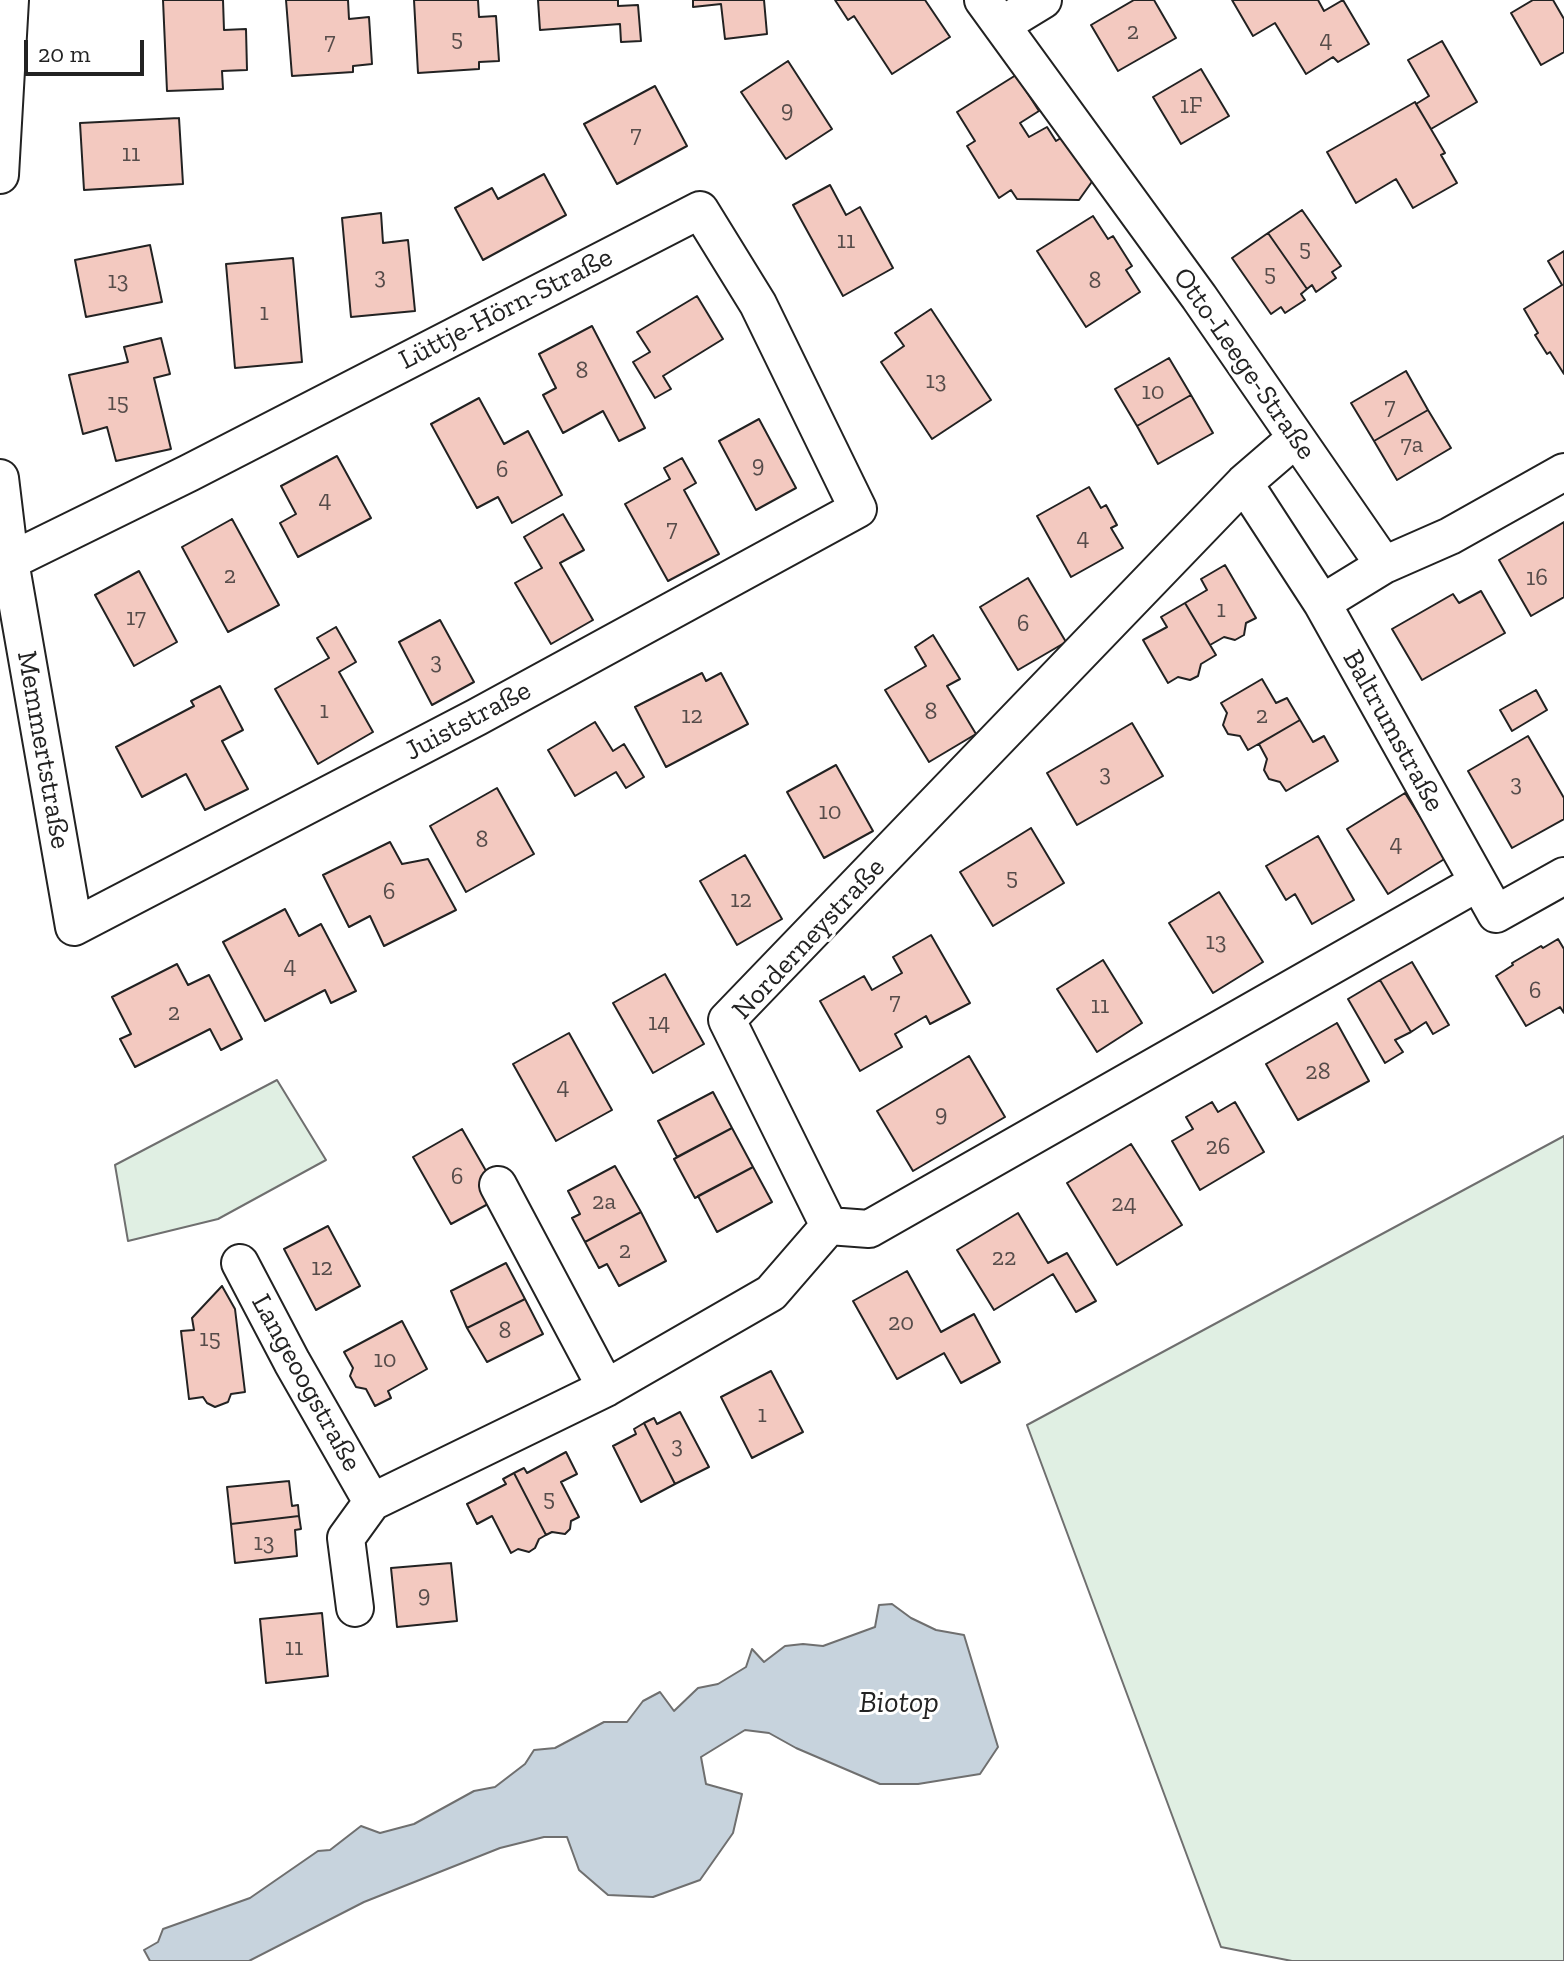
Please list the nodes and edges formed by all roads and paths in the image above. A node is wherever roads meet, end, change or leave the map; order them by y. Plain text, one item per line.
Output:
1 (10, 0) edge
2 (1043, 0) edge
3 (992, 12) edge
4 (0, 175) edge
5 (1295, 439) junction
6 (1564, 472) edge
7 (0, 478) edge
8 (1244, 483) junction
9 (858, 509) joint
10 (10, 561) junction
11 (1384, 565) junction
12 (1322, 603) junction
13 (1564, 876) edge
14 (1477, 883) junction
15 (74, 927) joint
16 (498, 1185) dead end
17 (829, 1226) junction
18 (240, 1263) dead end
19 (606, 1388) junction
20 (372, 1502) junction
21 (355, 1608) dead end

1 - 4 street
2 - 3 street
3 - 5 street, Otto-Leege-Straße
5 - 8 street, Norderneystraße
5 - 11 street, Otto-Leege-Straße
6 - 11 street
7 - 10 street, Memmertstraße
8 - 12 street, Baltrumstraße
8 - 17 street, Norderneystraße
9 - 10 street, Lüttje-Hörn-Straße
9 - 15 street, Juiststraße
10 - 15 street, Memmertstraße
11 - 12 street
12 - 14 street, Baltrumstraße
13 - 14 street, Baltrumstraße
14 - 17 street
16 - 19 street
17 - 19 street, Langeoogstraße
18 - 20 street, Langeoogstraße
19 - 20 street, Langeoogstraße
20 - 21 street, Langeoogstraße

